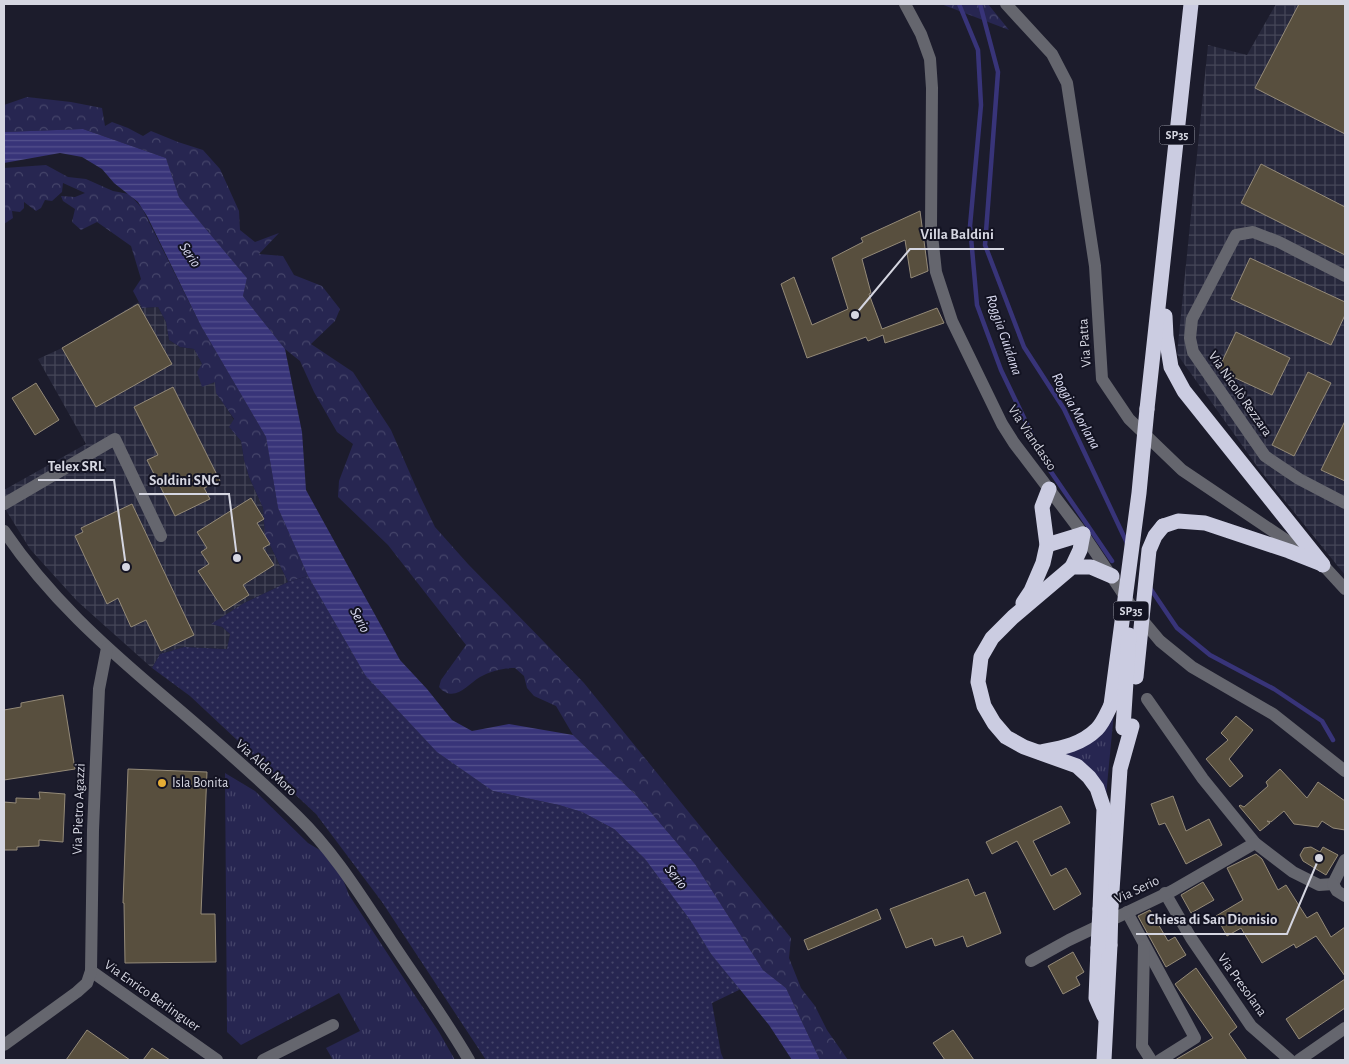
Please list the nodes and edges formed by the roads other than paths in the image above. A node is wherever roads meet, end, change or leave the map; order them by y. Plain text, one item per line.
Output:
1 (905, 4) edge
2 (1006, 4) edge
3 (1191, 4) edge
4 (1163, 267) junction
5 (1345, 276) edge
6 (1048, 489) junction
7 (1139, 493) junction
8 (1345, 502) edge
9 (4, 504) edge
10 (4, 531) edge
11 (1083, 534) junction
12 (161, 536) dead end
13 (1047, 545) junction
14 (4, 546) edge
15 (28, 565) junction
16 (1323, 565) junction
17 (1072, 567) junction
18 (1112, 576) junction
19 (1345, 589) edge
20 (1013, 617) junction
21 (107, 648) junction
22 (1147, 698) dead end
23 (1127, 727) junction
24 (1039, 752) junction
25 (1345, 771) edge
26 (1255, 843) junction
27 (1345, 860) edge
28 (1333, 884) junction
29 (1165, 894) junction
30 (1345, 896) edge
31 (1105, 907) junction
32 (1127, 912) junction
33 (1144, 944) junction
34 (1030, 961) dead end
35 (91, 971) junction
36 (333, 1025) dead end
37 (1345, 1028) edge
38 (4, 1045) edge
39 (217, 1060) edge
40 (263, 1060) edge
41 (470, 1060) edge
42 (1104, 1060) edge
43 (1151, 1060) edge
44 (1160, 1060) edge
45 (1290, 1060) edge
46 (1299, 1060) edge

1 - 6 street, Via Viandasso
2 - 16 street, Via Patta
3 - 4 highway, SP35
4 - 7 highway, SP35, bridge
4 - 16 highway
5 - 8 street, Via Nicolò Rezzara
6 - 11 street, Via Viandasso
6 - 13 highway
7 - 23 highway, SP35, bridge
7 - 24 highway, bridge
9 - 12 street
10 - 15 street, Via Aldo Moro
11 - 13 highway
11 - 17 highway
11 - 18 street, Via Viandasso
13 - 20 highway
14 - 15 street
15 - 21 street, Via Aldo Moro
16 - 19 street, Via Patta
16 - 23 highway, bridge
17 - 18 highway
17 - 20 highway
18 - 25 street, Via Viandasso
20 - 24 highway
21 - 35 street, Via Pietro Agazzi
21 - 41 street, Via Aldo Moro
22 - 26 street
23 - 31 highway, SP35
24 - 31 highway
26 - 28 street
26 - 29 street, Via Serio
27 - 28 street
28 - 30 street
29 - 32 street, Via Serio
29 - 45 street, Via Presolana
31 - 42 highway, SP35, bridge
32 - 33 street
32 - 34 street, Via Serio
33 - 43 street
33 - 44 street
35 - 38 street, Via Enrico Berlinguer
35 - 39 street, Via Enrico Berlinguer
36 - 40 street
37 - 46 street

